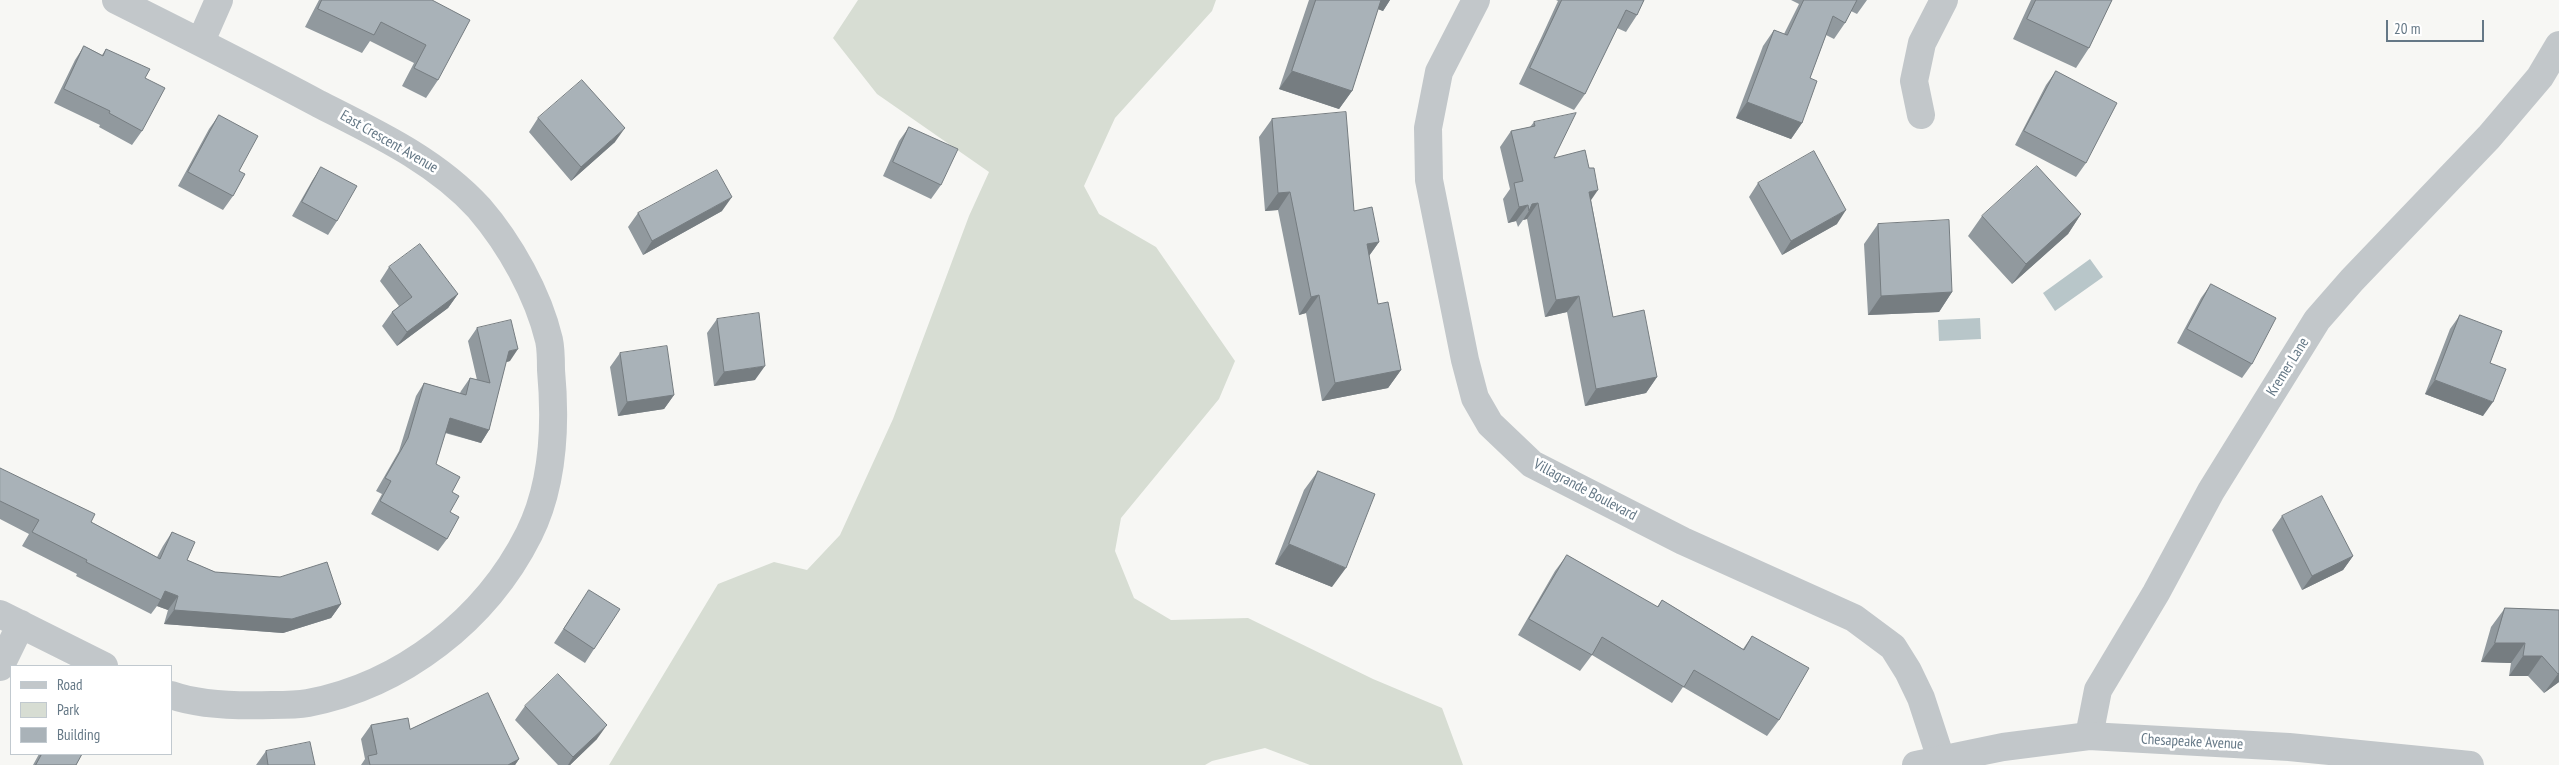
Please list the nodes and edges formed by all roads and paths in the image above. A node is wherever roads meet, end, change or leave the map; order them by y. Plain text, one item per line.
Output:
1 (116, 0) edge
2 (219, 0) edge
3 (1476, 0) edge
4 (1944, 0) edge
5 (201, 42) junction
6 (2559, 45) edge
7 (1921, 115) dead end
8 (10, 619) edge
9 (102, 665) edge
10 (0, 667) edge
11 (172, 695) edge
12 (2089, 736) junction
13 (1928, 762) edge
14 (2470, 765) edge

1 - 5 street, East Crescent Avenue
2 - 5 street
3 - 13 street, Villagrande Boulevard
4 - 7 street
5 - 11 street, East Crescent Avenue
6 - 12 street, Kremer Lane
8 - 9 street
8 - 10 street
12 - 13 street, Chesapeake Avenue
12 - 14 street, Chesapeake Avenue

